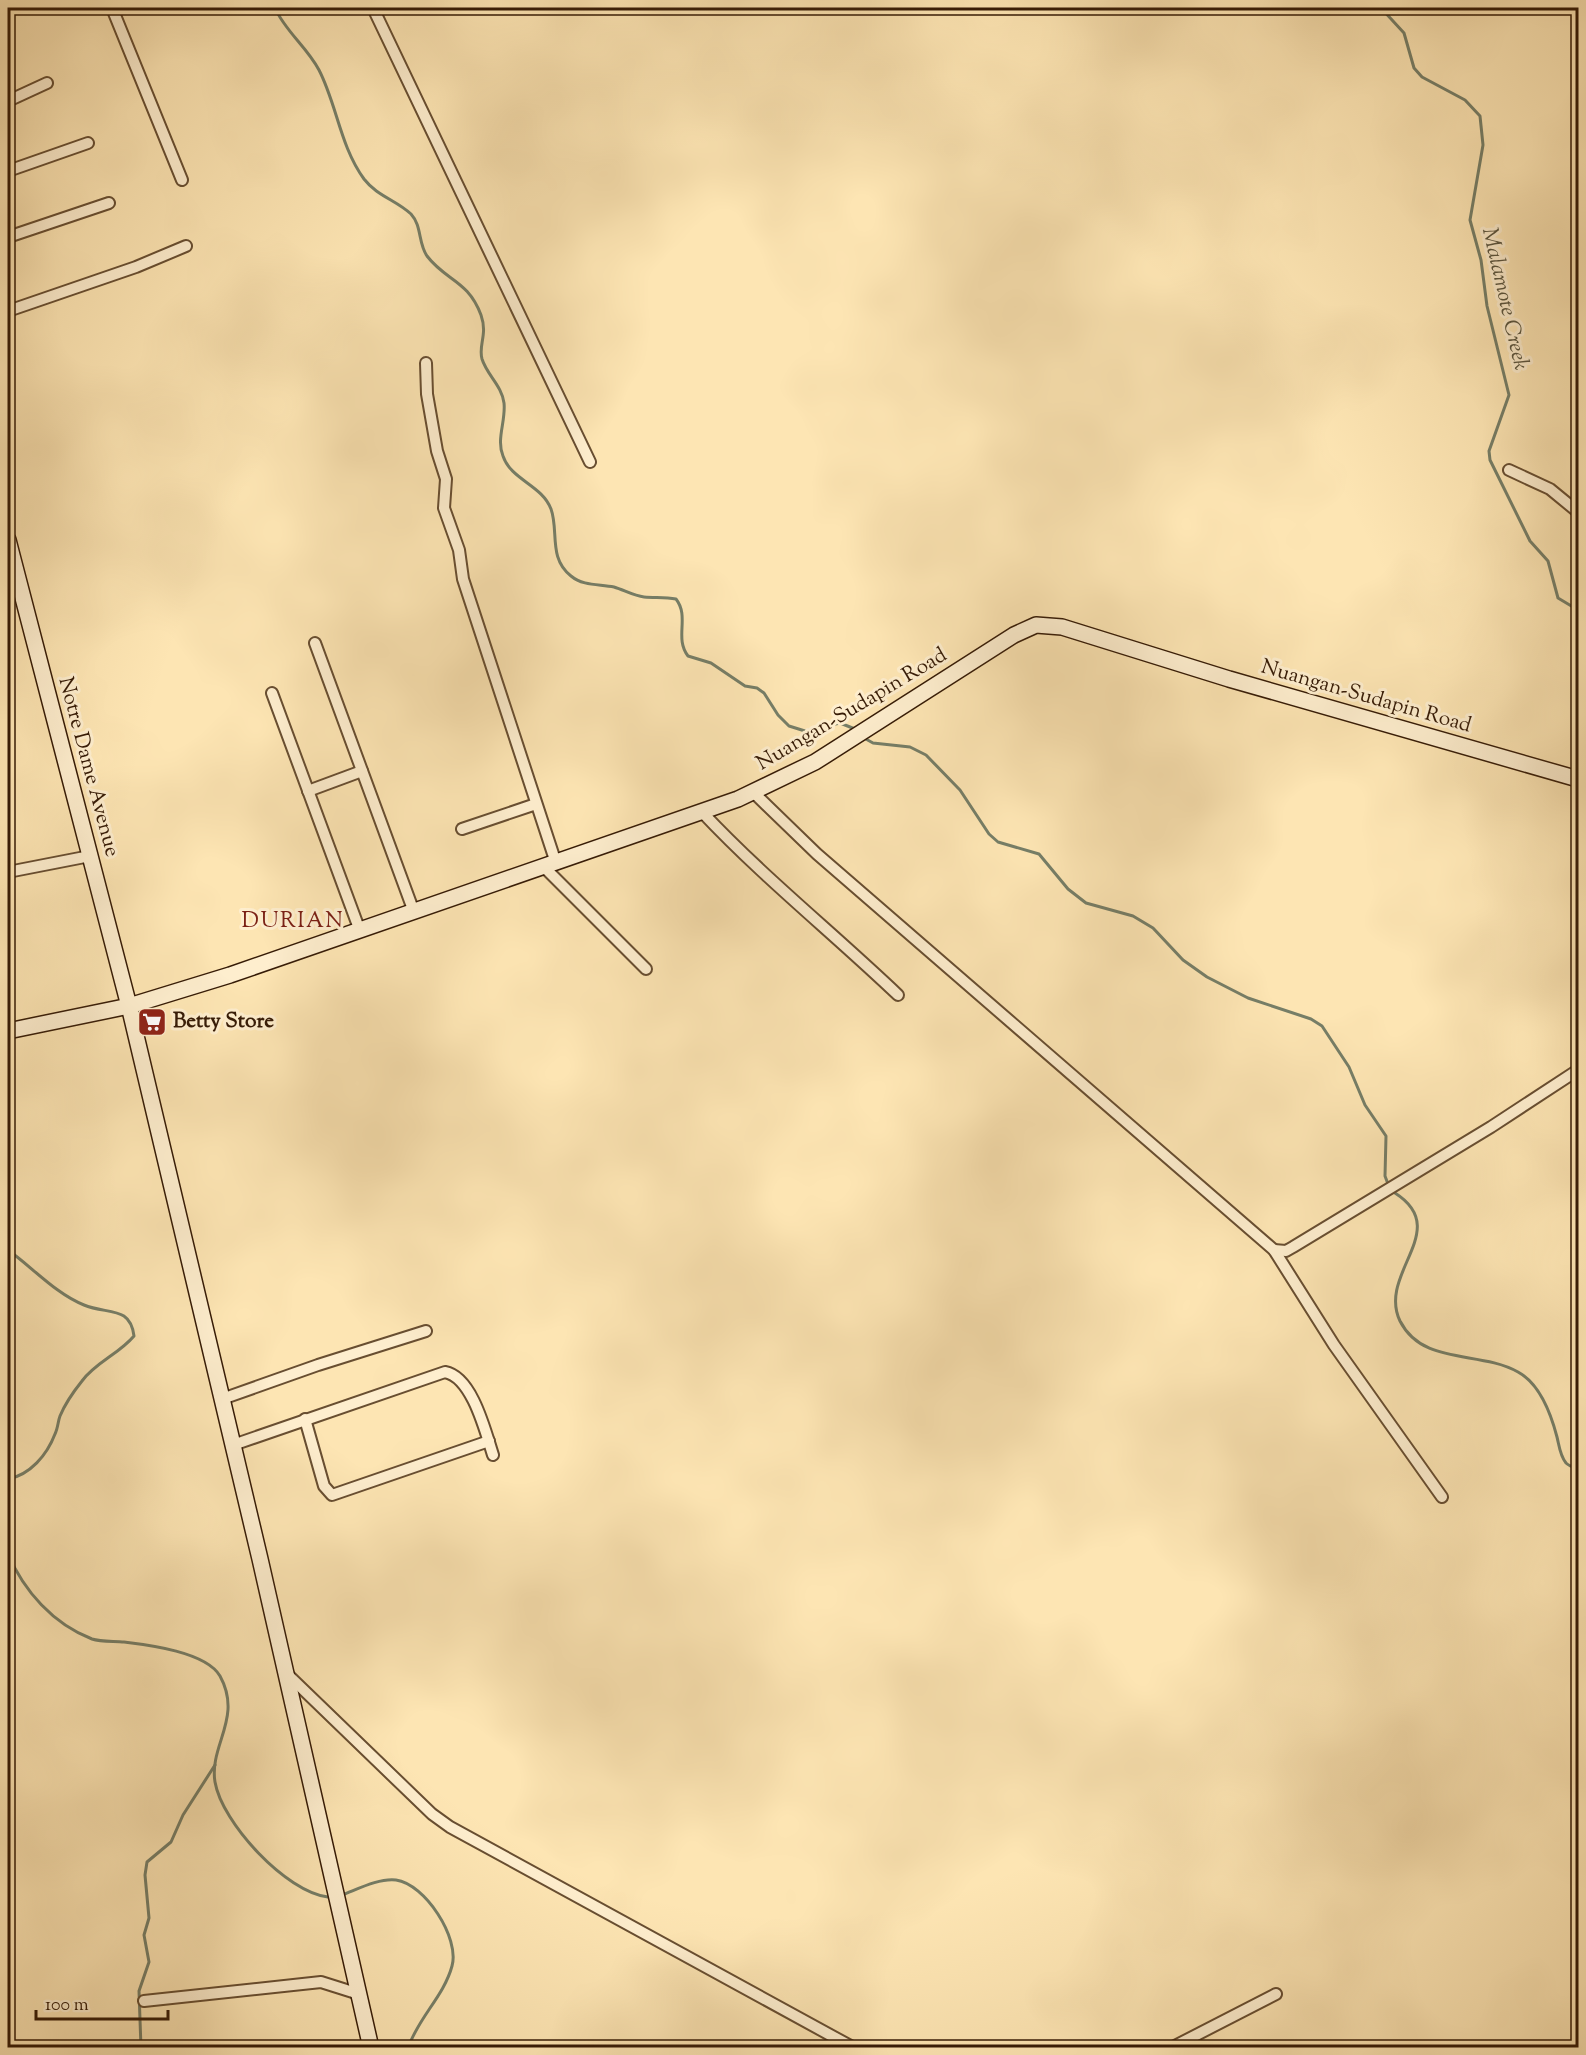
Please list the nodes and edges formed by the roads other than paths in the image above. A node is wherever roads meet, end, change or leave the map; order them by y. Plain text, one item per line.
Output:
1 (112, 8) edge
2 (373, 8) edge
3 (47, 83) dead end
4 (8, 100) edge
5 (88, 143) dead end
6 (8, 171) edge
7 (182, 180) dead end
8 (109, 203) dead end
9 (8, 237) edge
10 (186, 246) dead end
11 (8, 311) edge
12 (426, 363) dead end
13 (590, 462) dead end
14 (1509, 470) dead end
15 (1578, 512) edge
16 (8, 540) edge
17 (315, 643) dead end
18 (272, 693) dead end
19 (362, 771) junction
20 (1578, 779) edge
21 (308, 791) junction
22 (754, 793) junction
23 (536, 804) junction
24 (702, 812) junction
25 (462, 829) dead end
26 (90, 856) junction
27 (550, 865) junction
28 (8, 872) edge
29 (414, 912) junction
30 (360, 931) junction
31 (646, 969) dead end
32 (898, 995) dead end
33 (129, 1006) junction
34 (8, 1030) edge
35 (1578, 1070) edge
36 (1274, 1250) junction
37 (426, 1332) dead end
38 (222, 1399) junction
39 (305, 1419) junction
40 (489, 1441) junction
41 (233, 1445) junction
42 (493, 1455) dead end
43 (1442, 1497) dead end
44 (284, 1671) junction
45 (359, 1994) junction
46 (1276, 1994) dead end
47 (144, 2001) dead end
48 (371, 2048) edge
49 (854, 2048) edge
50 (1171, 2048) edge

1 - 7 street
2 - 13 street
3 - 4 street
5 - 6 street
8 - 9 street
10 - 11 street
12 - 23 street
14 - 15 street
16 - 26 street, Notre Dame Avenue
17 - 19 street
18 - 21 street
19 - 21 street
19 - 29 street
20 - 22 street, Nuangan-Sudapin Road
21 - 30 street
22 - 24 street, Nuangan-Sudapin Road
22 - 36 street
23 - 25 street
23 - 27 street
24 - 27 street, Nuangan-Sudapin Road
24 - 32 street
26 - 28 street
26 - 33 street, Notre Dame Avenue
27 - 29 street, Nuangan-Sudapin Road
27 - 31 street
29 - 30 street, Nuangan-Sudapin Road
30 - 33 street, Nuangan-Sudapin Road
33 - 34 street, Nuangan-Sudapin Road
33 - 38 street, Notre Dame Avenue
35 - 36 street
36 - 43 street
37 - 38 street
38 - 41 street, Notre Dame Avenue
39 - 40 street
39 - 40 street
39 - 41 street
40 - 42 street
41 - 44 street, Notre Dame Avenue
44 - 45 street, Notre Dame Avenue
44 - 49 street
45 - 47 street
45 - 48 street, Notre Dame Avenue
46 - 50 street

